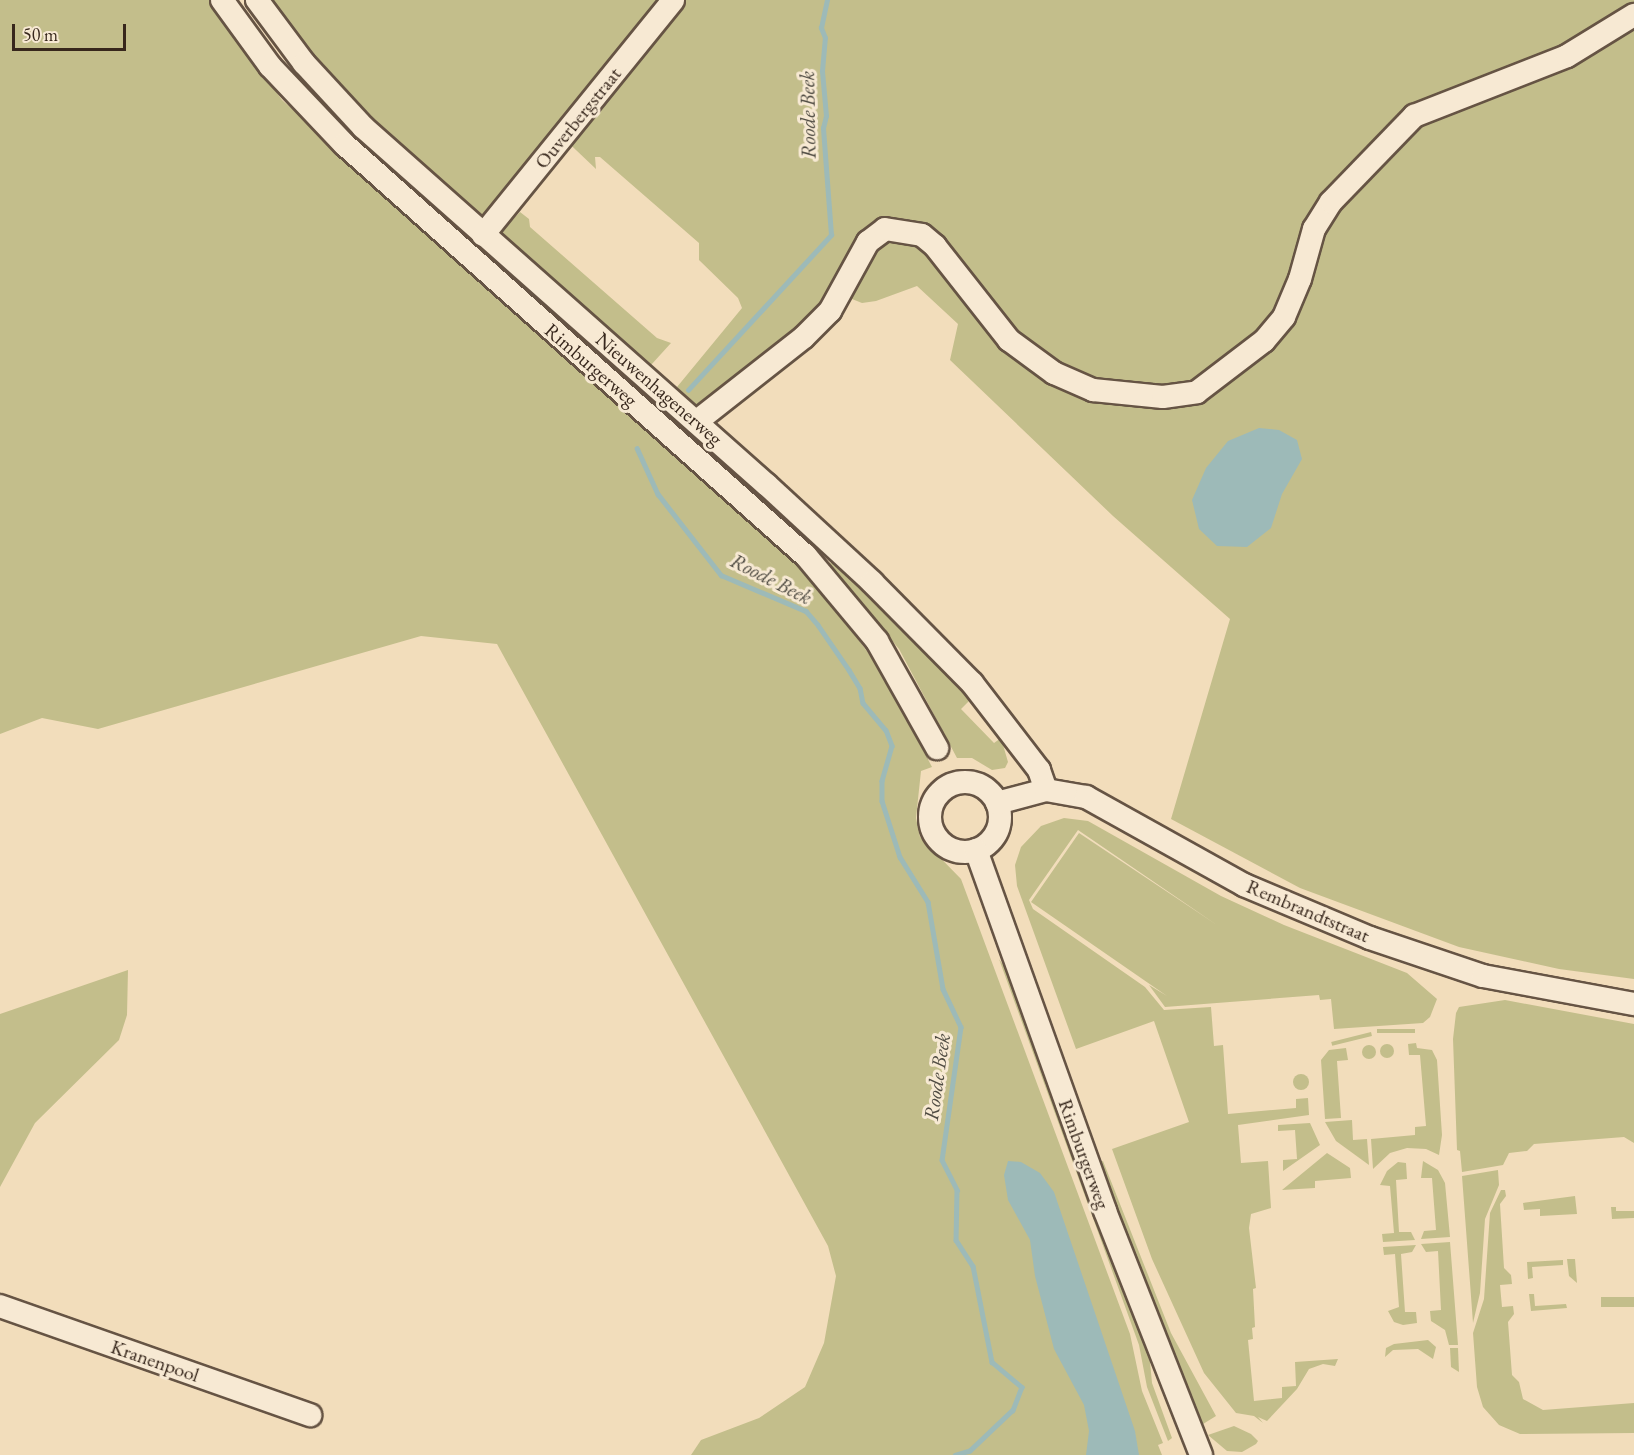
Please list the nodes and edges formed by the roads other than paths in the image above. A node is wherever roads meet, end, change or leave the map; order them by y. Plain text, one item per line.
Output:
1 (222, 0) edge
2 (257, 0) edge
3 (673, 0) edge
4 (1634, 15) edge
5 (483, 235) junction
6 (696, 422) junction
7 (937, 748) dead end
8 (1046, 790) junction
9 (997, 803) junction
10 (976, 850) junction
11 (1634, 1004) edge
12 (0, 1306) edge
13 (310, 1415) dead end
14 (1201, 1455) edge

1 - 7 street, Rimburgerweg
2 - 5 street, Nieuwenhagenerweg
3 - 5 street, Ouverbergstraat
4 - 6 street
5 - 6 street, Nieuwenhagenerweg
6 - 8 street, Nieuwenhagenerweg
8 - 9 street, Rembrandtstraat
8 - 11 street, Rembrandtstraat
9 - 10 street
9 - 10 street
10 - 14 street, Rimburgerweg
12 - 13 street, Kranenpool

